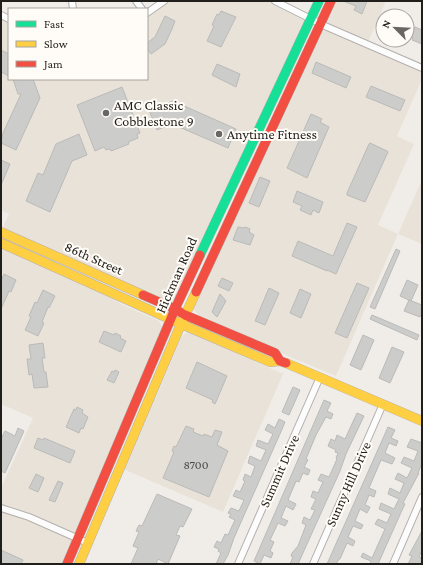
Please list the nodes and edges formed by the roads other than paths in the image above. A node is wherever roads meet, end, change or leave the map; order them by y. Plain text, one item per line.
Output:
1 (164, 1) edge
2 (275, 1) edge
3 (319, 1) edge
4 (331, 1) edge
5 (148, 12) edge
6 (311, 19) junction
7 (320, 24) junction
8 (422, 68) edge
9 (1, 232) edge
10 (1, 243) edge
11 (175, 310) junction
12 (185, 315) junction
13 (171, 319) junction
14 (181, 324) junction
15 (280, 361) junction
16 (320, 377) junction
17 (383, 404) junction
18 (422, 421) edge
19 (422, 497) edge
20 (1, 508) edge
21 (78, 539) junction
22 (88, 543) junction
23 (67, 564) edge
24 (78, 564) edge
25 (238, 564) edge
26 (313, 564) edge
27 (393, 564) edge

1 - 5 street
2 - 6 street
3 - 6 main road, Hickman Road
4 - 7 main road, Hickman Road
6 - 7 street
6 - 11 main road, Hickman Road
7 - 8 street
7 - 12 main road, Hickman Road
9 - 11 main road, 86th Street
10 - 13 main road, 86th Street
11 - 12 main road, 86th Street
11 - 13 main road, Hickman Road
12 - 14 main road, Hickman Road
12 - 15 main road, 86th Street
13 - 14 main road, 86th Street
13 - 21 main road, Hickman Road
14 - 15 main road, 86th Street
14 - 22 main road, Hickman Road
15 - 16 main road
16 - 17 main road
16 - 25 street, Summit Drive
17 - 18 main road
17 - 26 street, Sunny Hill Drive
19 - 27 street
20 - 21 street
21 - 22 street
21 - 23 main road, Hickman Road
22 - 24 main road, Hickman Road

